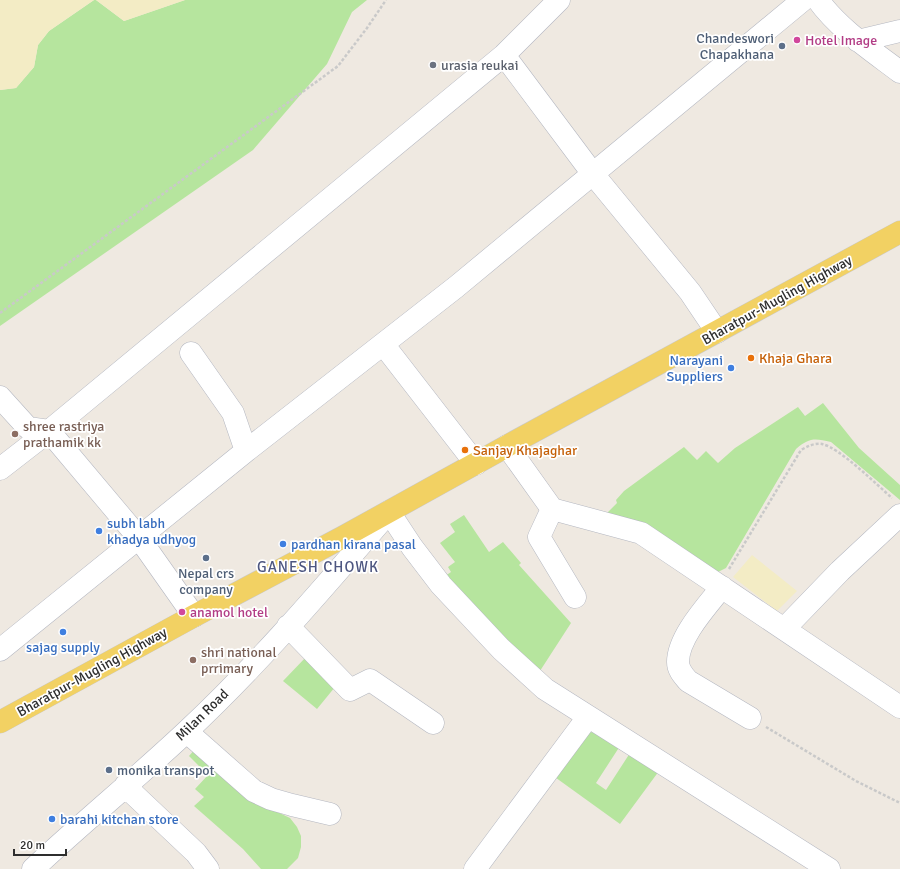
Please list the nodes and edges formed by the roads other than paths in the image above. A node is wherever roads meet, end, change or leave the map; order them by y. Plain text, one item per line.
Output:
1 (559, 0) edge
2 (803, 0) edge
3 (818, 0) edge
4 (900, 30) edge
5 (858, 41) junction
6 (504, 55) junction
7 (900, 72) edge
8 (593, 174) junction
9 (900, 232) edge
10 (717, 332) junction
11 (383, 344) junction
12 (191, 353) dead end
13 (0, 397) edge
14 (49, 431) junction
15 (507, 446) junction
16 (246, 451) junction
17 (476, 464) junction
18 (0, 469) edge
19 (897, 507) edge
20 (552, 509) junction
21 (389, 512) junction
22 (139, 538) junction
23 (720, 586) junction
24 (575, 597) dead end
25 (194, 616) junction
26 (288, 626) junction
27 (784, 629) junction
28 (0, 650) edge
29 (900, 707) edge
30 (588, 717) junction
31 (750, 718) road end
32 (0, 722) edge
33 (433, 723) dead end
34 (187, 732) junction
35 (125, 786) junction
36 (330, 814) dead end
37 (33, 869) edge
38 (208, 869) edge
39 (476, 869) edge
40 (829, 869) edge

1 - 6 street
2 - 8 street
3 - 5 street
4 - 5 street
5 - 7 street
6 - 8 street
6 - 14 street
8 - 10 street
8 - 11 street
9 - 10 main road, Bharatpur-Mugling Highway
10 - 15 main road, Bharatpur-Mugling Highway
11 - 16 street
11 - 17 street
12 - 16 street
13 - 14 street
14 - 18 street
14 - 22 street
15 - 17 main road, Bharatpur-Mugling Highway
15 - 20 street
16 - 22 street
17 - 21 main road, Bharatpur-Mugling Highway
19 - 27 street
20 - 23 street
20 - 24 street
21 - 25 main road, Bharatpur-Mugling Highway
21 - 26 street, Milan Road
21 - 30 street
22 - 25 street
22 - 28 street
23 - 27 street
23 - 31 street
25 - 32 main road, Bharatpur-Mugling Highway
26 - 33 street
26 - 34 street, Milan Road
27 - 29 street
30 - 39 street
30 - 40 street
34 - 35 street, Milan Road
34 - 36 street
35 - 37 street, Milan Road
35 - 38 street

